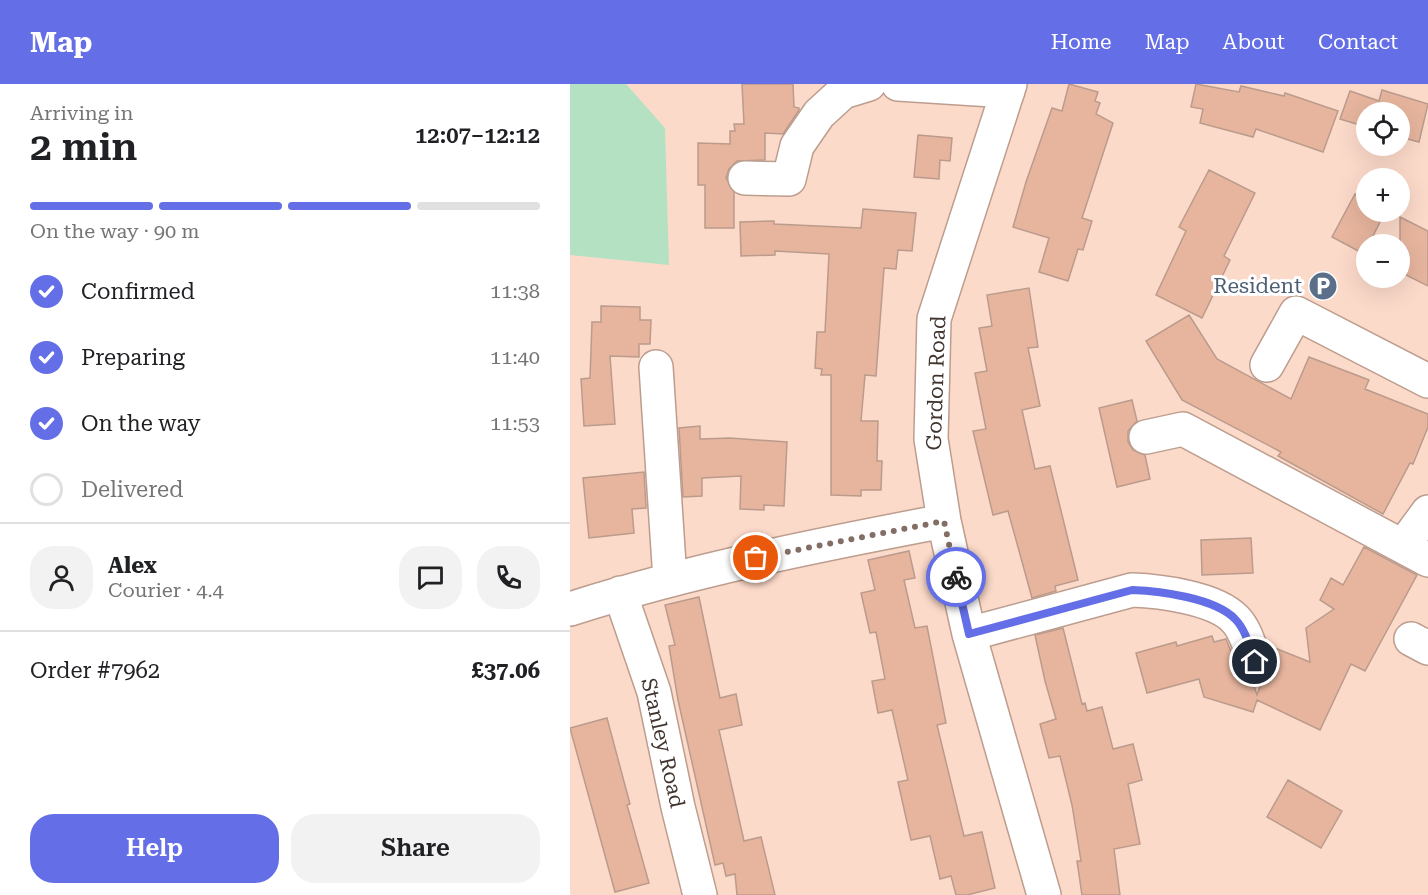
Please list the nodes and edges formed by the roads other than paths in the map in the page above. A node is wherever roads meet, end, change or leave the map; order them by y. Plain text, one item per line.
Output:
1 (869, 84) edge
2 (898, 84) edge
3 (1009, 87) edge
4 (746, 178) dead end
5 (1268, 365) dead end
6 (656, 367) dead end
7 (1428, 381) edge
8 (1146, 436) dead end
9 (1428, 512) edge
10 (944, 521) junction
11 (1415, 553) edge
12 (670, 580) junction
13 (620, 593) junction
14 (570, 609) edge
15 (969, 634) junction
16 (1255, 662) dead end
17 (700, 895) edge
18 (1044, 895) edge

1 - 4 street
2 - 3 street
3 - 10 street, Gordon Road
5 - 7 street
6 - 12 street
8 - 11 street
9 - 11 street
10 - 12 street
10 - 15 street, Gordon Road
12 - 13 street
13 - 14 street
13 - 17 street, Stanley Road
15 - 16 street
15 - 18 street, Gordon Road

